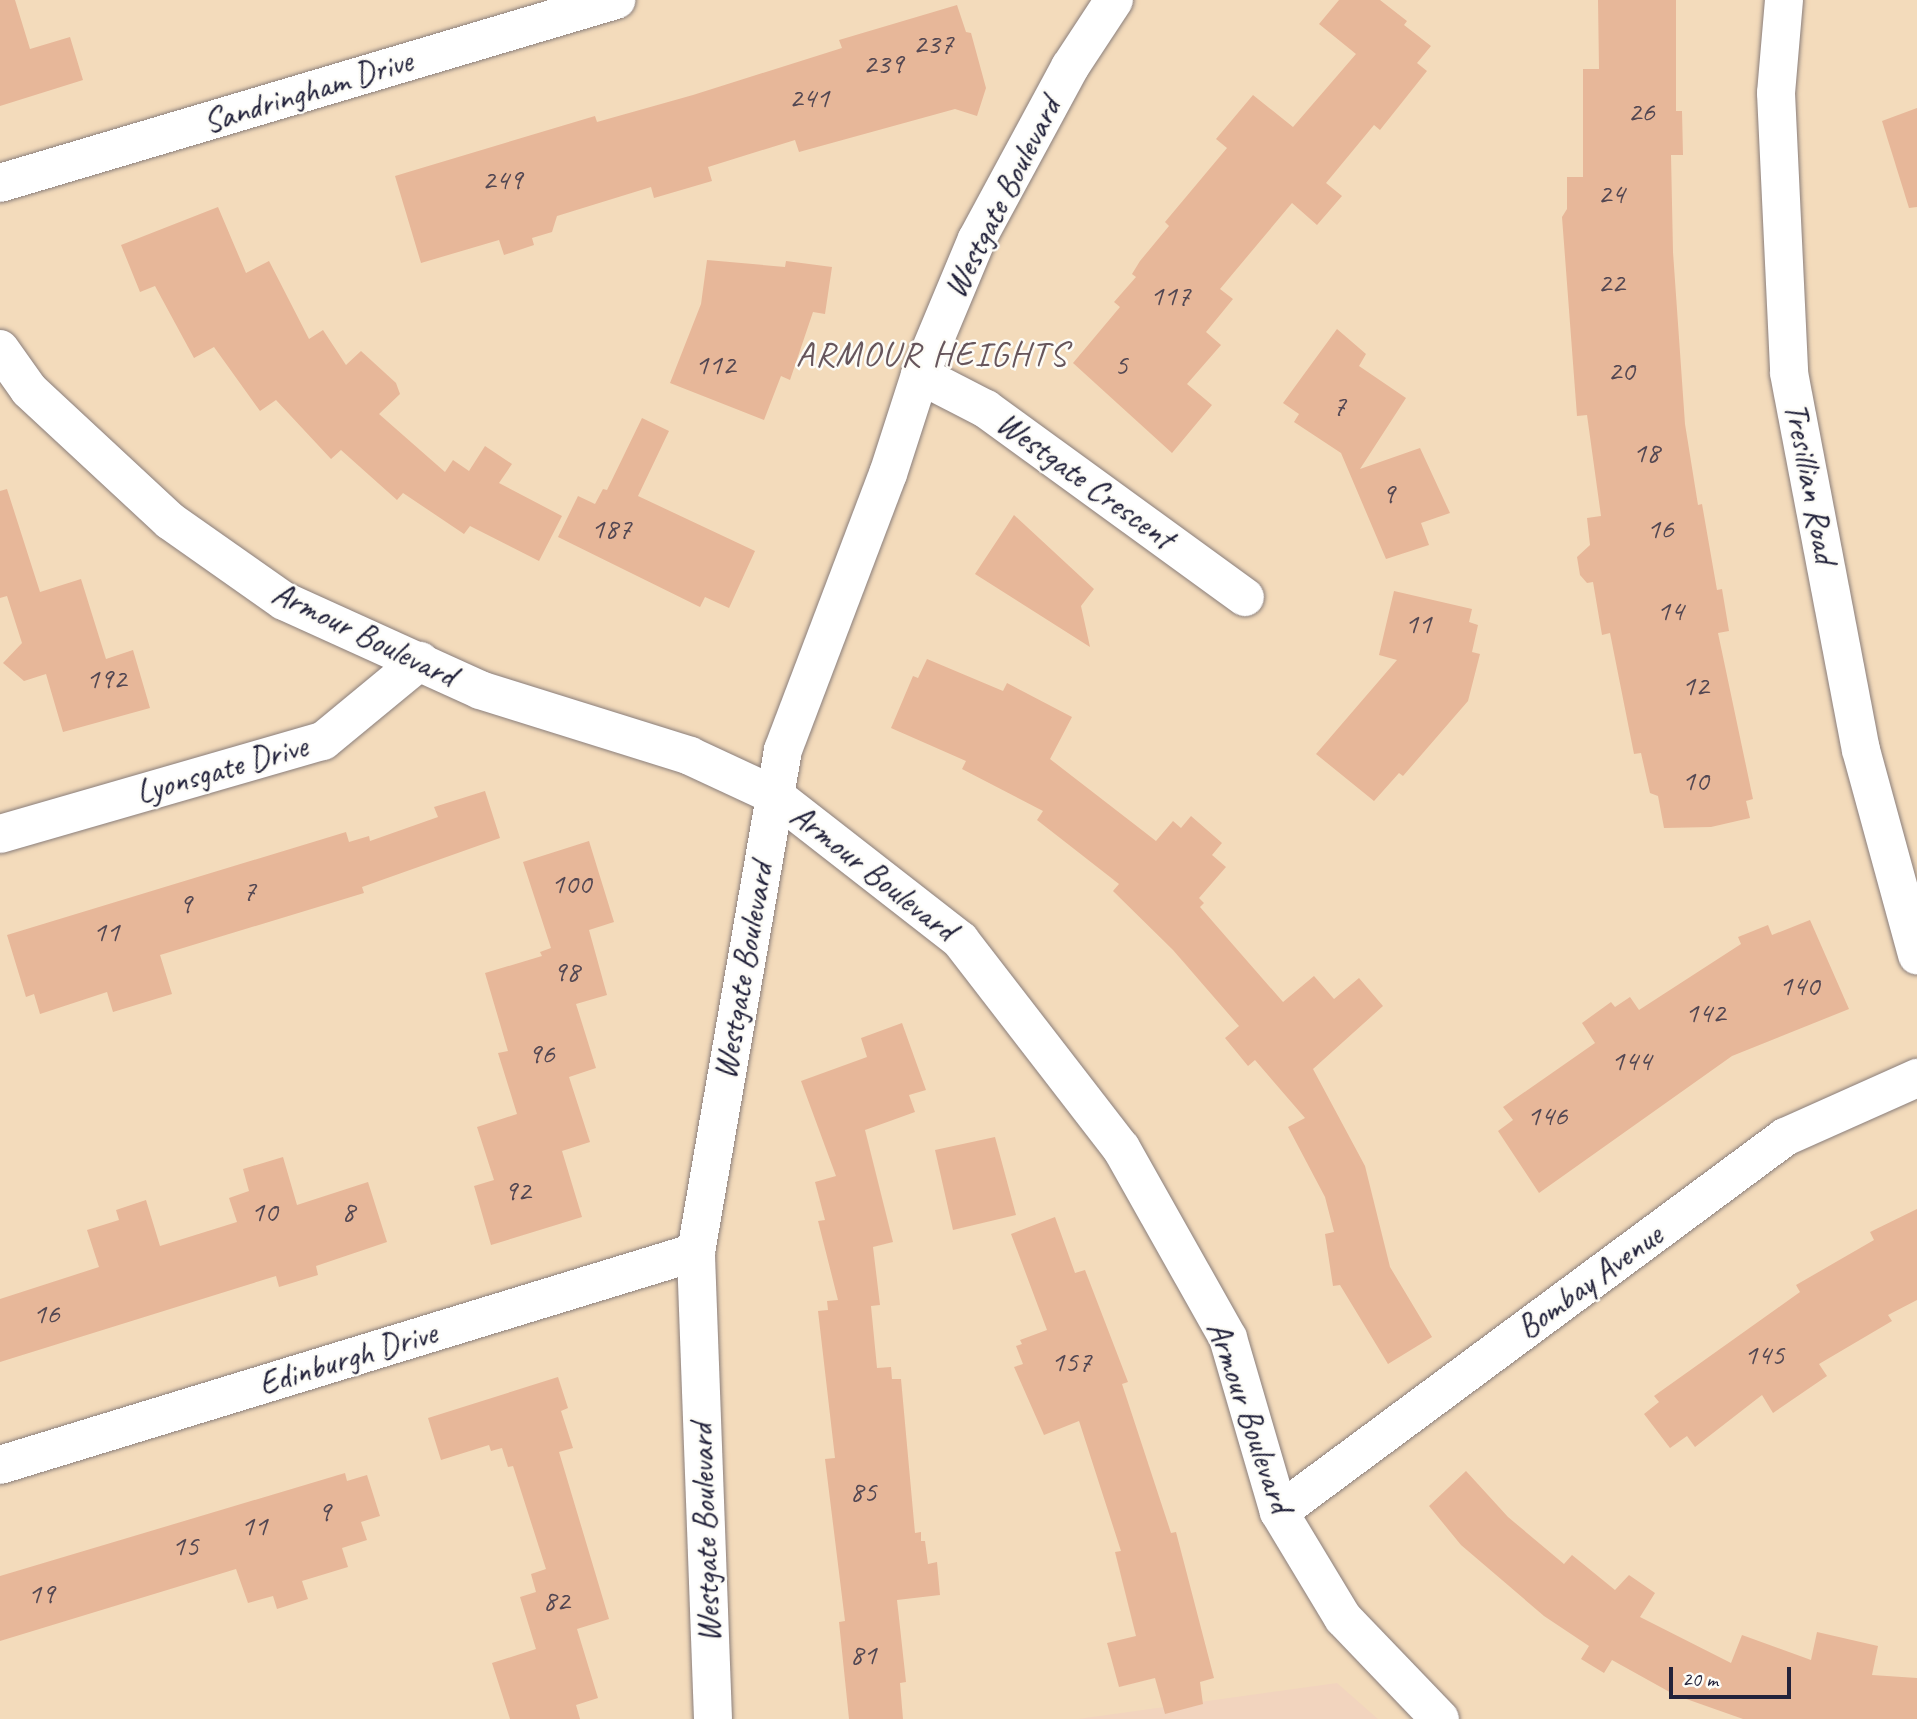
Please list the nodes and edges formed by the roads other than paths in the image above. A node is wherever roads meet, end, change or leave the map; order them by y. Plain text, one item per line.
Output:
1 (616, 0) edge
2 (1114, 0) edge
3 (1784, 0) edge
4 (0, 183) edge
5 (0, 349) edge
6 (920, 374) junction
7 (1245, 597) dead end
8 (420, 661) junction
9 (774, 795) junction
10 (0, 834) edge
11 (1917, 955) edge
12 (1917, 1078) edge
13 (696, 1252) junction
14 (0, 1465) edge
15 (1279, 1512) junction
16 (713, 1719) edge
17 (1440, 1719) edge

1 - 4 street, Sandringham Drive
2 - 6 street, Westgate Boulevard
3 - 11 street, Tresillian Road
5 - 8 street, Armour Boulevard
6 - 7 street, Westgate Crescent
6 - 9 street, Westgate Boulevard
8 - 9 street, Armour Boulevard
8 - 10 street, Lyonsgate Drive
9 - 13 street, Westgate Boulevard
9 - 15 street, Armour Boulevard
12 - 15 street, Bombay Avenue
13 - 14 street, Edinburgh Drive
13 - 16 street, Westgate Boulevard
15 - 17 street, Armour Boulevard

